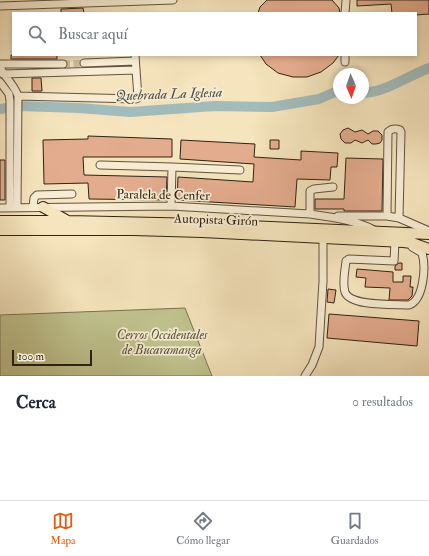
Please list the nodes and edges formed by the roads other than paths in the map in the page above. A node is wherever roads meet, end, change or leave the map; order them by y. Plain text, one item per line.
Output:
1 (173, 0) edge
2 (346, 0) edge
3 (74, 2) edge
4 (0, 6) edge
5 (345, 12) edge
6 (135, 58) edge
7 (84, 63) tunnel mouth
8 (0, 64) edge
9 (63, 64) tunnel mouth
10 (136, 70) junction
11 (2, 71) edge
12 (0, 82) edge
13 (18, 99) junction
14 (100, 165) dead end
15 (172, 167) junction
16 (240, 170) dead end
17 (333, 187) dead end
18 (72, 194) dead end
19 (171, 206) junction
20 (38, 207) junction
21 (0, 208) edge
22 (10, 208) junction
23 (18, 208) junction
24 (310, 214) junction
25 (326, 216) junction
26 (387, 216) junction
27 (399, 218) junction
28 (0, 221) edge
29 (68, 221) junction
30 (0, 230) edge
31 (429, 231) edge
32 (380, 233) junction
33 (429, 234) edge
34 (323, 238) junction
35 (399, 242) junction
36 (429, 249) edge
37 (427, 262) edge
38 (305, 376) edge

1 - 3 street
2 - 5 street
3 - 4 street
6 - 7 street
6 - 10 street
8 - 9 street
10 - 11 street
10 - 13 street
11 - 13 street
12 - 22 street
13 - 23 street
14 - 15 street
15 - 16 street
15 - 19 street
17 - 24 street
18 - 20 street
19 - 20 street, Paralela de Cenfer
19 - 24 street, Paralela de Cenfer
20 - 23 street, Paralela de Cenfer
20 - 29 highway
21 - 22 street, Paralela de Cenfer
22 - 23 street, Paralela de Cenfer
24 - 25 street, Paralela de Cenfer
25 - 26 street, Paralela de Cenfer
25 - 32 street, Paralela de Cenfer
26 - 27 street, Paralela de Cenfer
26 - 27 street
27 - 31 street, Paralela de Cenfer
28 - 29 highway, Autopista Girón
29 - 32 highway, Autopista Girón
30 - 34 highway, Autopista Girón
32 - 33 highway, Autopista Girón
34 - 35 highway, Autopista Girón
34 - 38 street
35 - 36 highway, Autopista Girón
35 - 37 street
35 - 37 street

